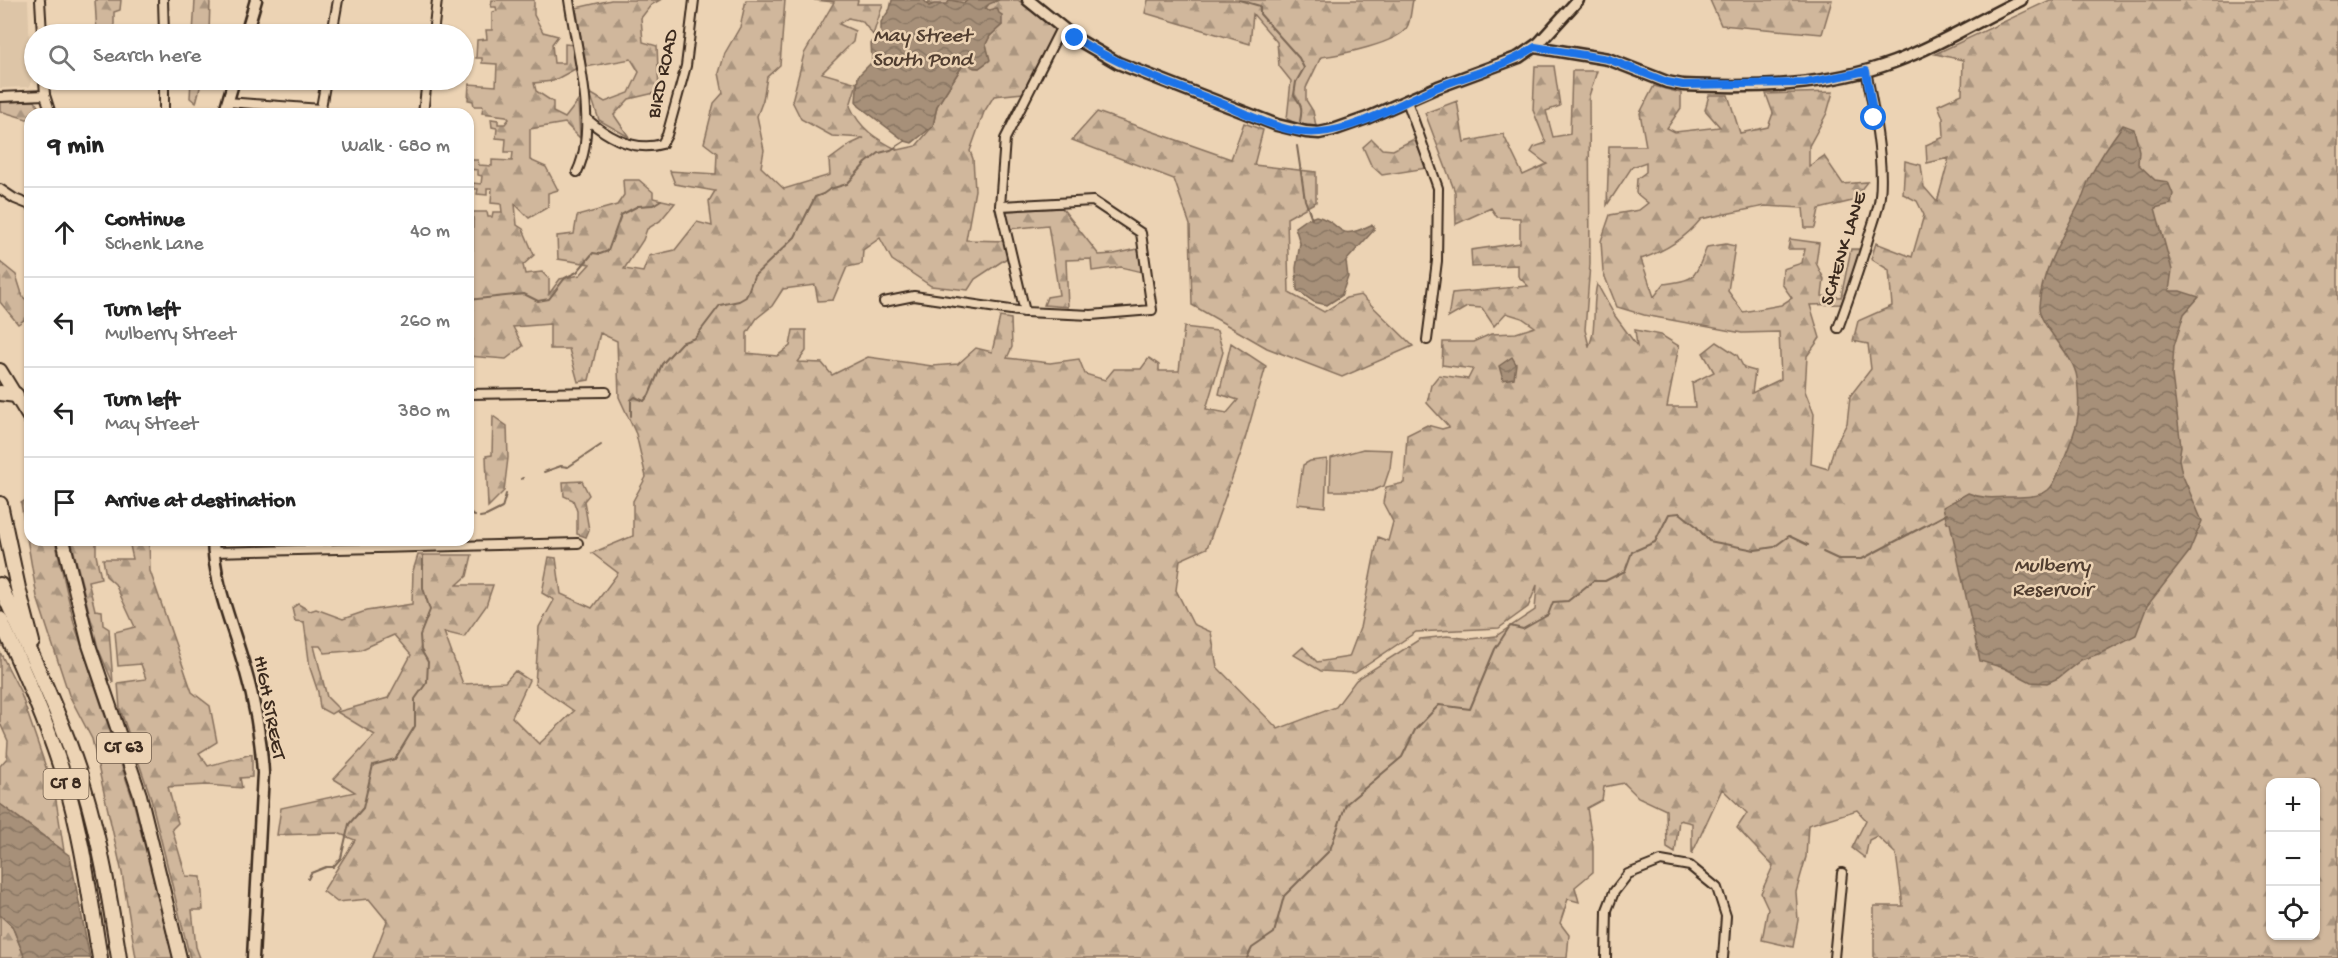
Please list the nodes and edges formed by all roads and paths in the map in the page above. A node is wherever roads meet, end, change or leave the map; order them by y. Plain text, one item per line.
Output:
1 (40, 0) edge
2 (163, 0) edge
3 (256, 0) edge
4 (338, 0) edge
5 (437, 0) edge
6 (569, 0) edge
7 (694, 0) edge
8 (1028, 0) edge
9 (1578, 0) edge
10 (2021, 0) edge
11 (41, 24) edge
12 (164, 24) edge
13 (249, 24) edge
14 (334, 24) edge
15 (434, 24) edge
16 (1061, 28) junction
17 (1535, 47) junction
18 (1866, 71) junction
19 (45, 90) edge
20 (164, 90) edge
21 (231, 90) edge
22 (324, 90) edge
23 (426, 90) edge
24 (45, 95) junction
25 (0, 97) edge
26 (1407, 101) junction
27 (227, 102) junction
28 (49, 108) edge
29 (164, 108) edge
30 (226, 108) edge
31 (283, 108) edge
32 (321, 108) edge
33 (424, 108) edge
34 (588, 120) junction
35 (577, 172) dead end
36 (0, 189) edge
37 (24, 203) edge
38 (1000, 206) junction
39 (884, 302) dead end
40 (1025, 312) junction
41 (1838, 328) dead end
42 (1427, 340) dead end
43 (0, 370) edge
44 (606, 392) dead end
45 (0, 393) edge
46 (16, 394) junction
47 (474, 394) edge
48 (24, 408) edge
49 (0, 504) edge
50 (578, 543) dead end
51 (474, 544) edge
52 (64, 546) edge
53 (213, 546) edge
54 (340, 546) edge
55 (213, 552) junction
56 (0, 585) edge
57 (0, 619) edge
58 (0, 636) edge
59 (43, 685) junction
60 (44, 722) junction
61 (1842, 873) dead end
62 (100, 958) edge
63 (119, 958) edge
64 (180, 958) edge
65 (253, 958) edge
66 (1606, 958) edge
67 (1723, 958) edge
68 (1834, 958) edge

1 - 11 street
2 - 12 street
3 - 13 street
4 - 14 street
5 - 15 street
6 - 34 street
7 - 34 street, BIRD ROAD
8 - 16 street
9 - 17 street
10 - 18 street
16 - 26 street
16 - 38 street
17 - 18 street
17 - 26 street
18 - 41 street, SCHENK LANE
19 - 24 street
20 - 29 street
21 - 27 street
22 - 32 street
23 - 33 street
24 - 25 street
24 - 28 street
26 - 42 street
27 - 30 street
27 - 31 street
34 - 35 street
36 - 37 street
38 - 40 street
38 - 40 street
39 - 40 street
43 - 46 main road
44 - 47 street
45 - 46 highway
46 - 48 main road
49 - 59 highway
50 - 51 street
52 - 64 main road, CT 63
53 - 55 street, HIGH STREET
54 - 55 street
55 - 65 street, HIGH STREET
56 - 59 highway, CT 8
57 - 60 highway, CT 8
58 - 60 highway
59 - 63 highway, CT 8
60 - 62 highway, CT 8
61 - 68 street
66 - 67 street

